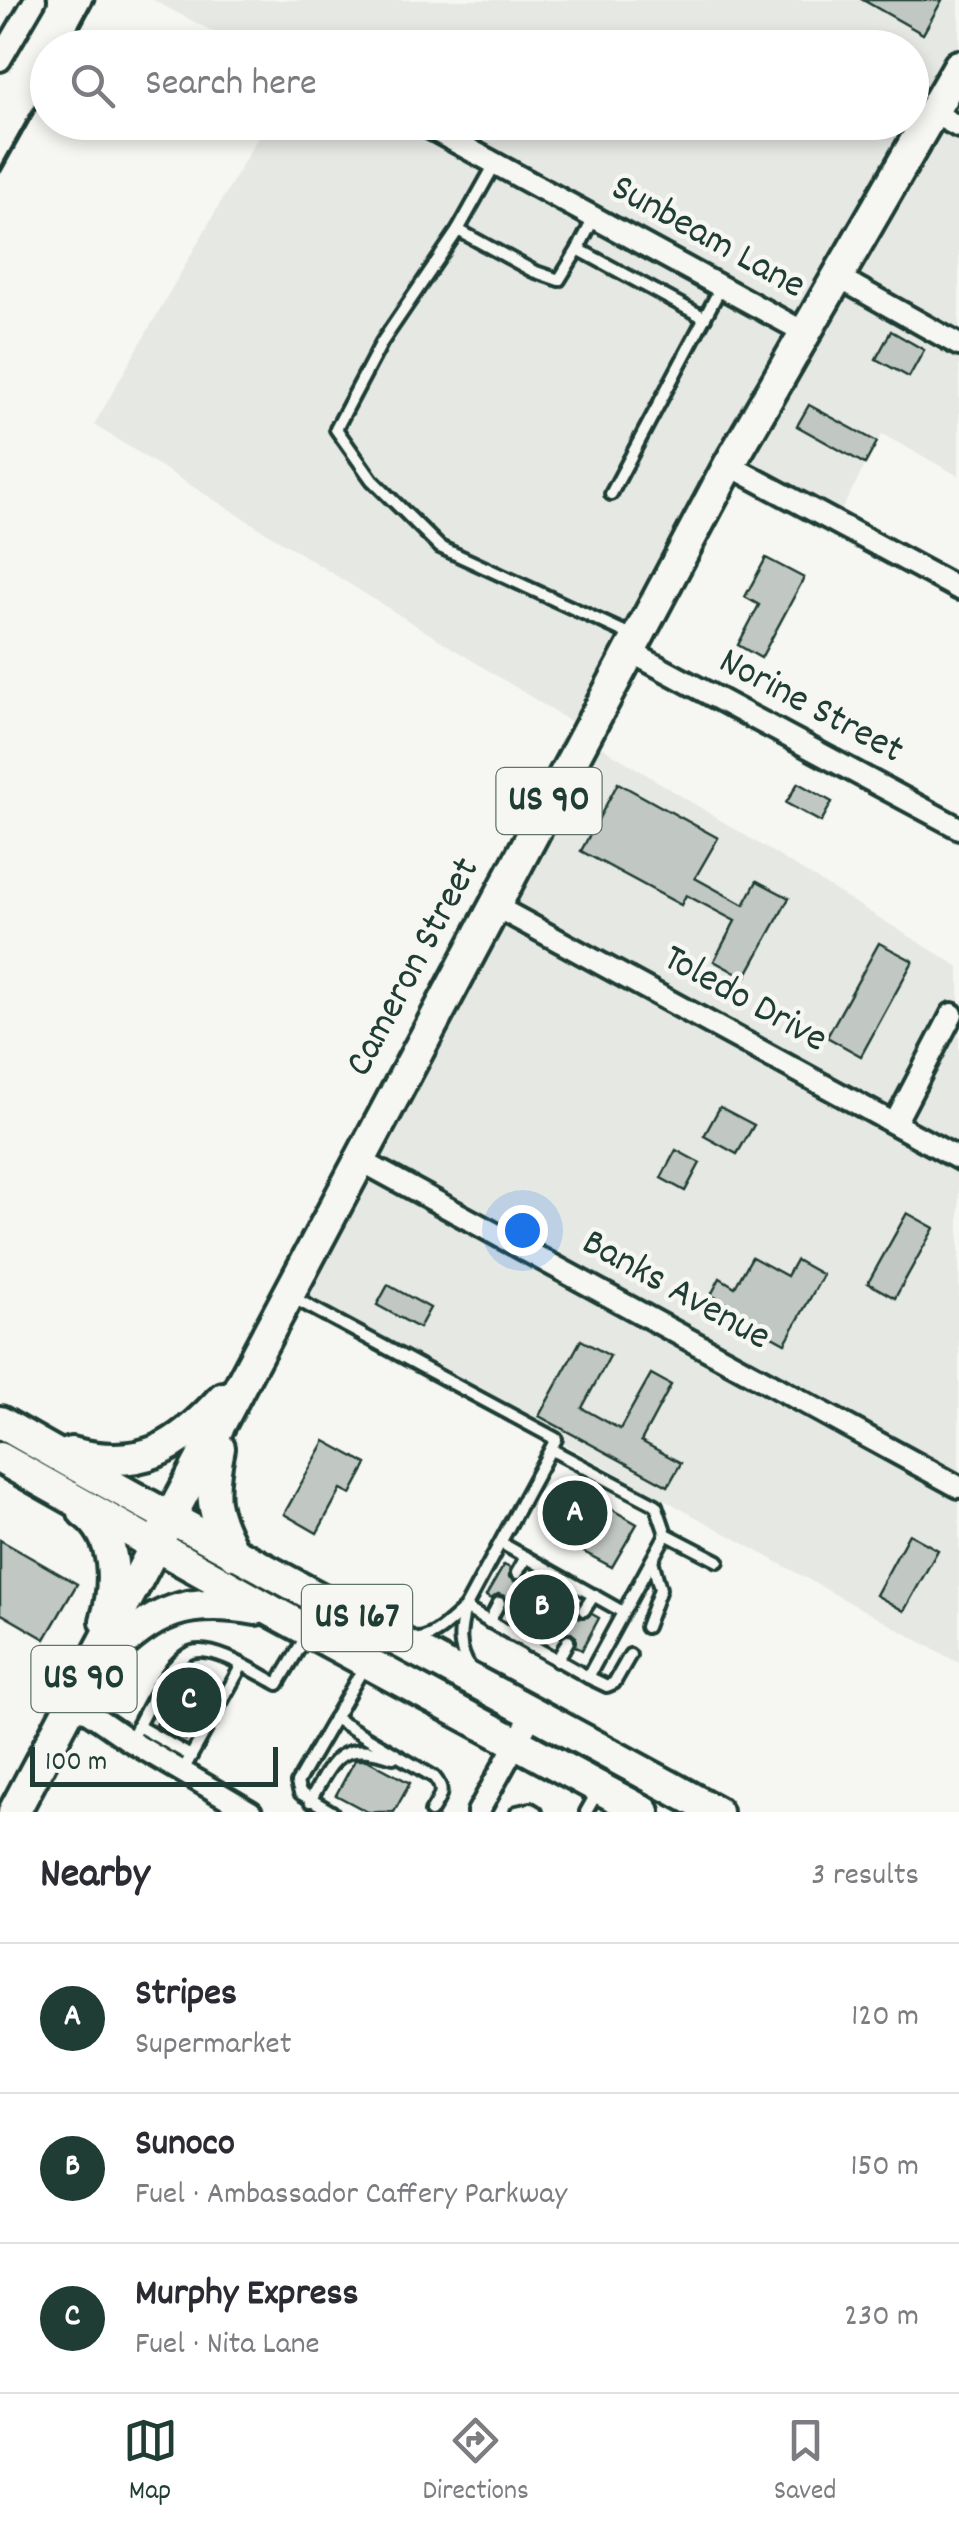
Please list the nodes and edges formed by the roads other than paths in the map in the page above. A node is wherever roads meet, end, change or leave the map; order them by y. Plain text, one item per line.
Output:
1 (35, 0) edge
2 (0, 60) edge
3 (959, 66) edge
4 (932, 112) junction
5 (929, 117) edge
6 (959, 128) edge
7 (451, 140) edge
8 (916, 140) edge
9 (495, 164) junction
10 (594, 218) junction
11 (458, 230) junction
12 (578, 249) junction
13 (836, 276) junction
14 (722, 287) junction
15 (705, 318) junction
16 (804, 332) junction
17 (959, 344) edge
18 (729, 465) junction
19 (611, 494) dead end
20 (959, 589) edge
21 (632, 644) junction
22 (959, 828) edge
23 (494, 906) junction
24 (952, 1014) dead end
25 (894, 1123) junction
26 (358, 1159) junction
27 (959, 1159) edge
28 (288, 1295) junction
29 (248, 1370) junction
30 (226, 1415) junction
31 (0, 1422) edge
32 (42, 1446) junction
33 (552, 1450) junction
34 (0, 1458) edge
35 (41, 1481) junction
36 (959, 1487) edge
37 (171, 1518) junction
38 (666, 1534) junction
39 (501, 1542) junction
40 (156, 1546) junction
41 (234, 1554) junction
42 (526, 1556) junction
43 (652, 1558) junction
44 (718, 1560) dead end
45 (548, 1570) junction
46 (517, 1572) dead end
47 (568, 1580) junction
48 (540, 1585) dead end
49 (594, 1595) junction
50 (559, 1596) dead end
51 (499, 1604) dead end
52 (465, 1608) junction
53 (584, 1610) dead end
54 (274, 1612) junction
55 (623, 1612) junction
56 (522, 1616) dead end
57 (489, 1622) junction
58 (542, 1627) dead end
59 (646, 1627) dead end
60 (310, 1630) junction
61 (512, 1635) junction
62 (398, 1640) junction
63 (568, 1642) dead end
64 (531, 1646) junction
65 (630, 1655) dead end
66 (557, 1660) junction
67 (367, 1662) junction
68 (242, 1665) junction
69 (173, 1667) junction
70 (588, 1677) junction
71 (84, 1679) junction
72 (478, 1682) junction
73 (162, 1686) junction
74 (175, 1692) dead end
75 (225, 1695) junction
76 (534, 1711) junction
77 (334, 1718) junction
78 (134, 1734) junction
79 (518, 1741) junction
80 (408, 1762) junction
81 (187, 1764) junction
82 (310, 1800) junction
83 (593, 1800) edge
84 (638, 1808) edge
85 (14, 1812) edge
86 (251, 1812) edge
87 (332, 1812) edge
88 (431, 1812) edge
89 (478, 1812) edge
90 (517, 1812) edge
91 (536, 1812) edge
92 (716, 1812) edge

1 - 2 street
3 - 4 main road, Cameron Street / US 90
4 - 5 main road, Cameron Street / US 90
4 - 6 street
7 - 9 street, Sunbeam Lane
8 - 13 main road, Cameron Street / US 90
9 - 10 street, Sunbeam Lane
9 - 11 lane
10 - 12 lane
10 - 14 street, Sunbeam Lane
11 - 12 lane
11 - 21 lane
12 - 15 lane
13 - 16 main road, Cameron Street / US 90
13 - 17 street
14 - 15 lane
14 - 16 street, Sunbeam Lane
15 - 19 lane
16 - 18 main road, Cameron Street / US 90
18 - 20 street
18 - 21 main road, Cameron Street / US 90
21 - 22 street, Norine Street
21 - 23 main road, Cameron Street / US 90
23 - 25 street, Toledo Drive
23 - 26 main road, Cameron Street / US 90
24 - 25 street
25 - 27 street, Toledo Drive
26 - 28 main road, Cameron Street / US 90
26 - 36 street, Banks Avenue
28 - 29 main road, Cameron Street / US 90
28 - 33 lane
29 - 30 main road, Cameron Street / US 90
29 - 32 main road
30 - 37 main road, Cameron Street / US 90
30 - 41 main road
31 - 32 main road, US 167
32 - 37 main road, US 167
33 - 38 lane
33 - 39 lane
34 - 35 main road, US 167
35 - 40 main road, US 167
35 - 71 main road
37 - 40 main road, Cameron Street / US 90
37 - 41 main road, US 167
38 - 43 lane
38 - 44 lane
39 - 42 lane
39 - 52 lane
40 - 54 main road, US 167
40 - 71 main road, Cameron Street / US 90
41 - 62 main road, US 167
42 - 45 lane
42 - 46 lane
43 - 55 lane
43 - 59 lane
45 - 47 lane
45 - 48 lane
47 - 49 lane
47 - 50 lane
49 - 53 lane
49 - 55 lane
51 - 57 lane
52 - 57 lane
52 - 62 lane
52 - 72 lane
54 - 60 main road, US 167
54 - 71 main road
55 - 70 lane
56 - 61 lane
57 - 61 lane
58 - 64 lane
60 - 67 main road, US 167
60 - 68 lane
61 - 64 lane
62 - 72 main road, US 167
63 - 66 lane
64 - 66 lane
65 - 70 lane
66 - 70 lane
67 - 77 lane
67 - 79 main road, US 167
68 - 69 lane
68 - 75 lane
69 - 73 lane
69 - 75 lane
71 - 78 street
71 - 85 main road, Cameron Street / US 90
72 - 76 main road, US 167
73 - 74 lane
73 - 78 lane
75 - 81 lane
76 - 79 street
76 - 92 main road, US 167
77 - 80 lane
77 - 82 lane
78 - 81 street
79 - 83 main road, US 167
79 - 89 street
80 - 82 lane
80 - 88 lane
81 - 86 street
82 - 87 lane
83 - 84 main road, US 167
90 - 91 lane

